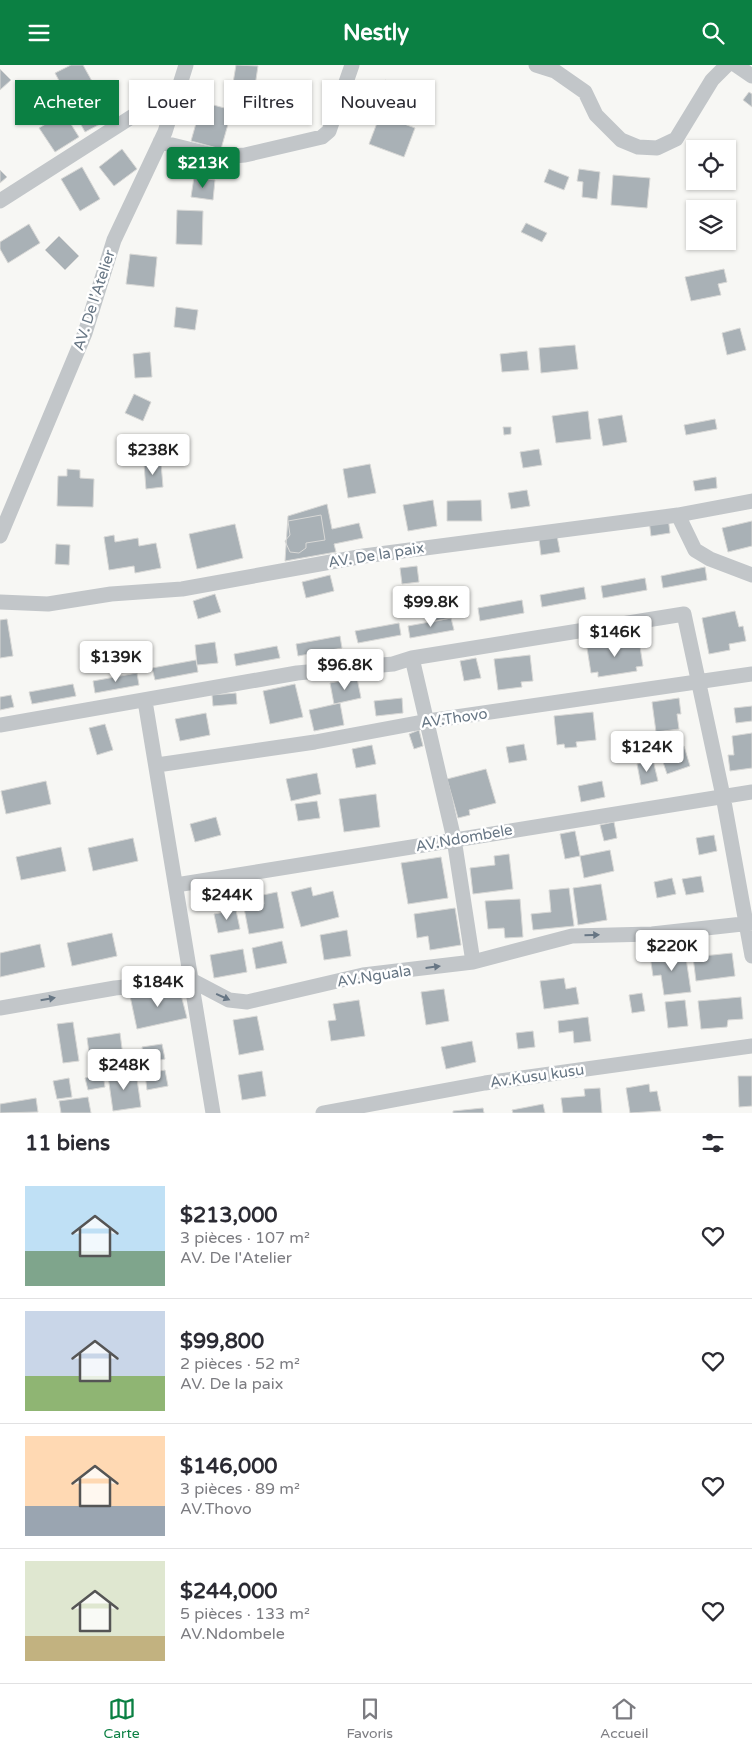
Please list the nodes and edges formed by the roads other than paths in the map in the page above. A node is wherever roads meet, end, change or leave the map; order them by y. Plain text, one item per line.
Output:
1 (186, 65) edge
2 (352, 65) edge
3 (536, 65) edge
4 (727, 65) edge
5 (736, 65) edge
6 (752, 76) edge
7 (182, 80) edge
8 (129, 119) edge
9 (166, 125) edge
10 (160, 142) junction
11 (0, 201) edge
12 (752, 501) edge
13 (678, 515) junction
14 (0, 536) edge
15 (752, 575) edge
16 (0, 601) edge
17 (412, 658) junction
18 (752, 674) edge
19 (698, 683) junction
20 (145, 701) junction
21 (428, 721) junction
22 (0, 725) edge
23 (157, 765) junction
24 (752, 792) edge
25 (723, 796) junction
26 (454, 839) junction
27 (176, 885) junction
28 (749, 924) edge
29 (752, 956) edge
30 (473, 962) junction
31 (191, 981) junction
32 (0, 1008) edge
33 (752, 1046) edge
34 (213, 1113) edge
35 (323, 1113) edge

1 - 7 street, AV. De l'Atelier
2 - 10 street
3 - 4 street
5 - 6 street
8 - 11 street
9 - 10 street, AV. De l'Atelier
10 - 14 street, AV. De l'Atelier
12 - 13 street, AV. De la paix
13 - 15 street
13 - 16 street, AV. De la paix
17 - 19 street
17 - 20 street
17 - 21 street
18 - 19 street, AV.Thovo
19 - 21 street, AV.Thovo
19 - 25 street
20 - 22 street
20 - 23 street
21 - 23 street, AV.Thovo
21 - 26 street
23 - 27 street
24 - 25 street, AV.Ndombele
25 - 26 street, AV.Ndombele
25 - 28 street
26 - 27 street, AV.Ndombele
26 - 30 street
27 - 31 street
28 - 29 street
30 -> 28 street, AV.Nguala
31 -> 30 street, AV.Nguala
32 -> 31 street
31 - 34 street
33 - 35 street, Av.Kusu kusu

